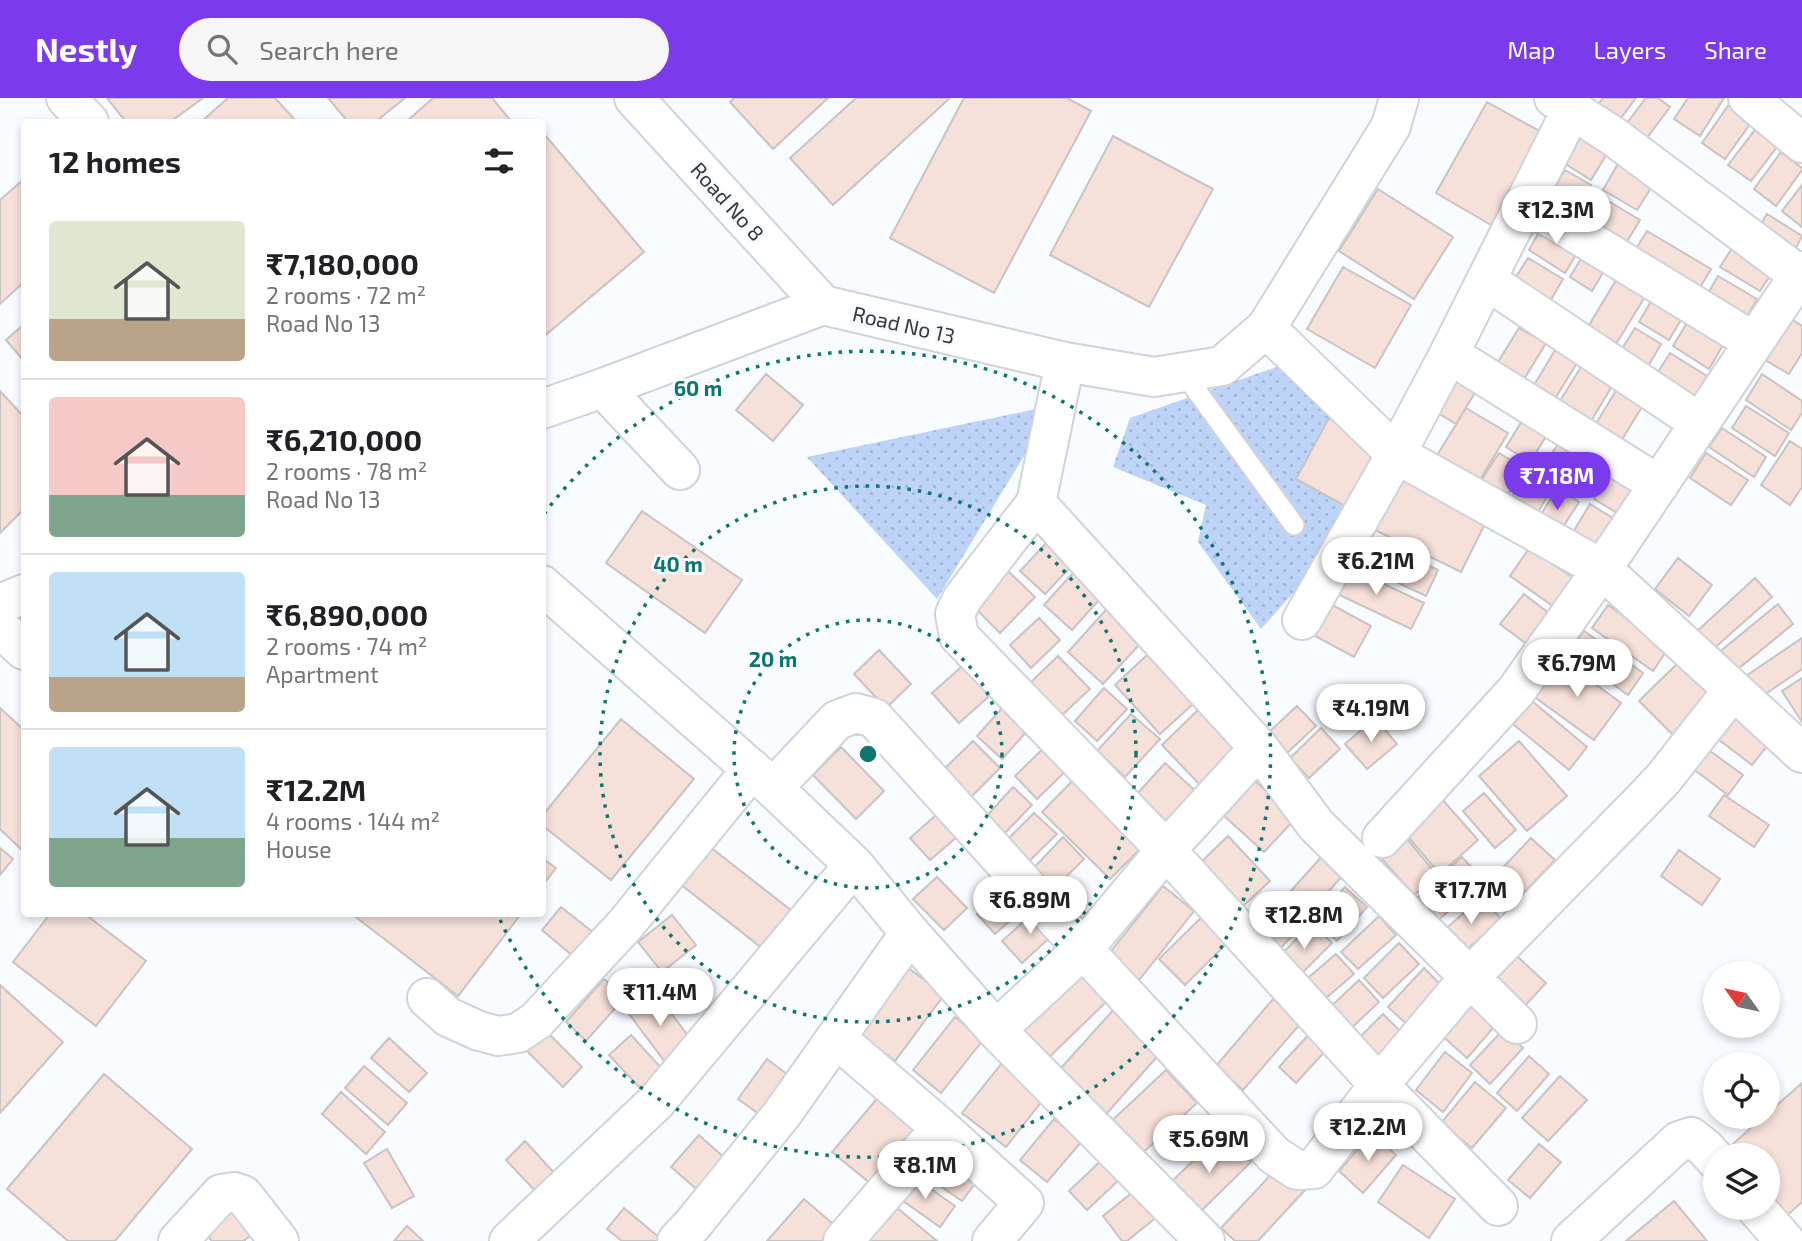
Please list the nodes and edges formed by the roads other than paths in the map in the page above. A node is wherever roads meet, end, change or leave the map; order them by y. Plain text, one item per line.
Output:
1 (66, 98) edge
2 (634, 98) edge
3 (1399, 98) edge
4 (1748, 98) edge
5 (1563, 104) edge
6 (86, 119) edge
7 (1802, 143) edge
8 (1525, 202) junction
9 (1801, 273) edge
10 (1486, 280) junction
11 (823, 305) junction
12 (1266, 328) junction
13 (1754, 342) junction
14 (1449, 354) junction
15 (1065, 362) junction
16 (1183, 372) junction
17 (603, 388) junction
18 (546, 408) edge
19 (1700, 423) junction
20 (1396, 454) junction
21 (680, 470) dead end
22 (1659, 485) junction
23 (1036, 503) junction
24 (1294, 525) dead end
25 (1602, 569) junction
26 (546, 589) edge
27 (21, 595) edge
28 (0, 604) edge
29 (1302, 620) dead end
30 (0, 628) edge
31 (21, 647) edge
32 (1733, 690) junction
33 (1259, 748) junction
34 (1802, 753) edge
35 (762, 779) junction
36 (1382, 838) dead end
37 (1166, 850) junction
38 (854, 865) junction
39 (910, 933) junction
40 (1083, 949) junction
41 (1469, 978) junction
42 (427, 998) dead end
43 (1517, 1024) dead end
44 (996, 1030) junction
45 (836, 1038) junction
46 (1379, 1085) junction
47 (941, 1128) junction
48 (1703, 1146) edge
49 (1498, 1206) dead end
50 (1767, 1220) edge
51 (1802, 1230) edge
52 (178, 1241) edge
53 (279, 1241) edge
54 (509, 1241) edge
55 (677, 1241) edge
56 (843, 1241) edge
57 (992, 1241) edge
58 (1205, 1241) edge
59 (1571, 1241) edge
60 (1787, 1241) edge

1 - 6 street
2 - 11 street, Road No 8
3 - 12 street, Road No 13
4 - 7 street
5 - 8 street
5 - 9 street
8 - 10 street
8 - 13 street
9 - 13 street
10 - 14 street
10 - 19 street
11 - 15 street, Road No 13
11 - 17 street, Road No 13
12 - 16 street, Road No 13
12 - 20 street
13 - 19 street
14 - 20 street
14 - 22 street
15 - 16 street, Road No 13
15 - 23 street
16 - 24 lane
17 - 18 street, Road No 13
17 - 21 street
19 - 22 street
20 - 25 street
20 - 29 street
22 - 25 street
23 - 33 street
23 - 37 street
25 - 32 street
25 - 36 street
26 - 35 street
27 - 28 street
30 - 31 street
32 - 34 street
32 - 41 street
33 - 37 street
33 - 41 street
35 - 38 street
35 - 40 street
35 - 42 street
37 - 40 street
37 - 46 street
38 - 39 street
38 - 54 street
39 - 44 street
39 - 45 street
40 - 44 street
40 - 46 street
41 - 43 street
41 - 46 street
44 - 58 street
45 - 47 street
45 - 55 street
46 - 49 street
47 - 56 street
47 - 57 street
48 - 59 street
50 - 60 street
51 - 60 street
52 - 53 street

